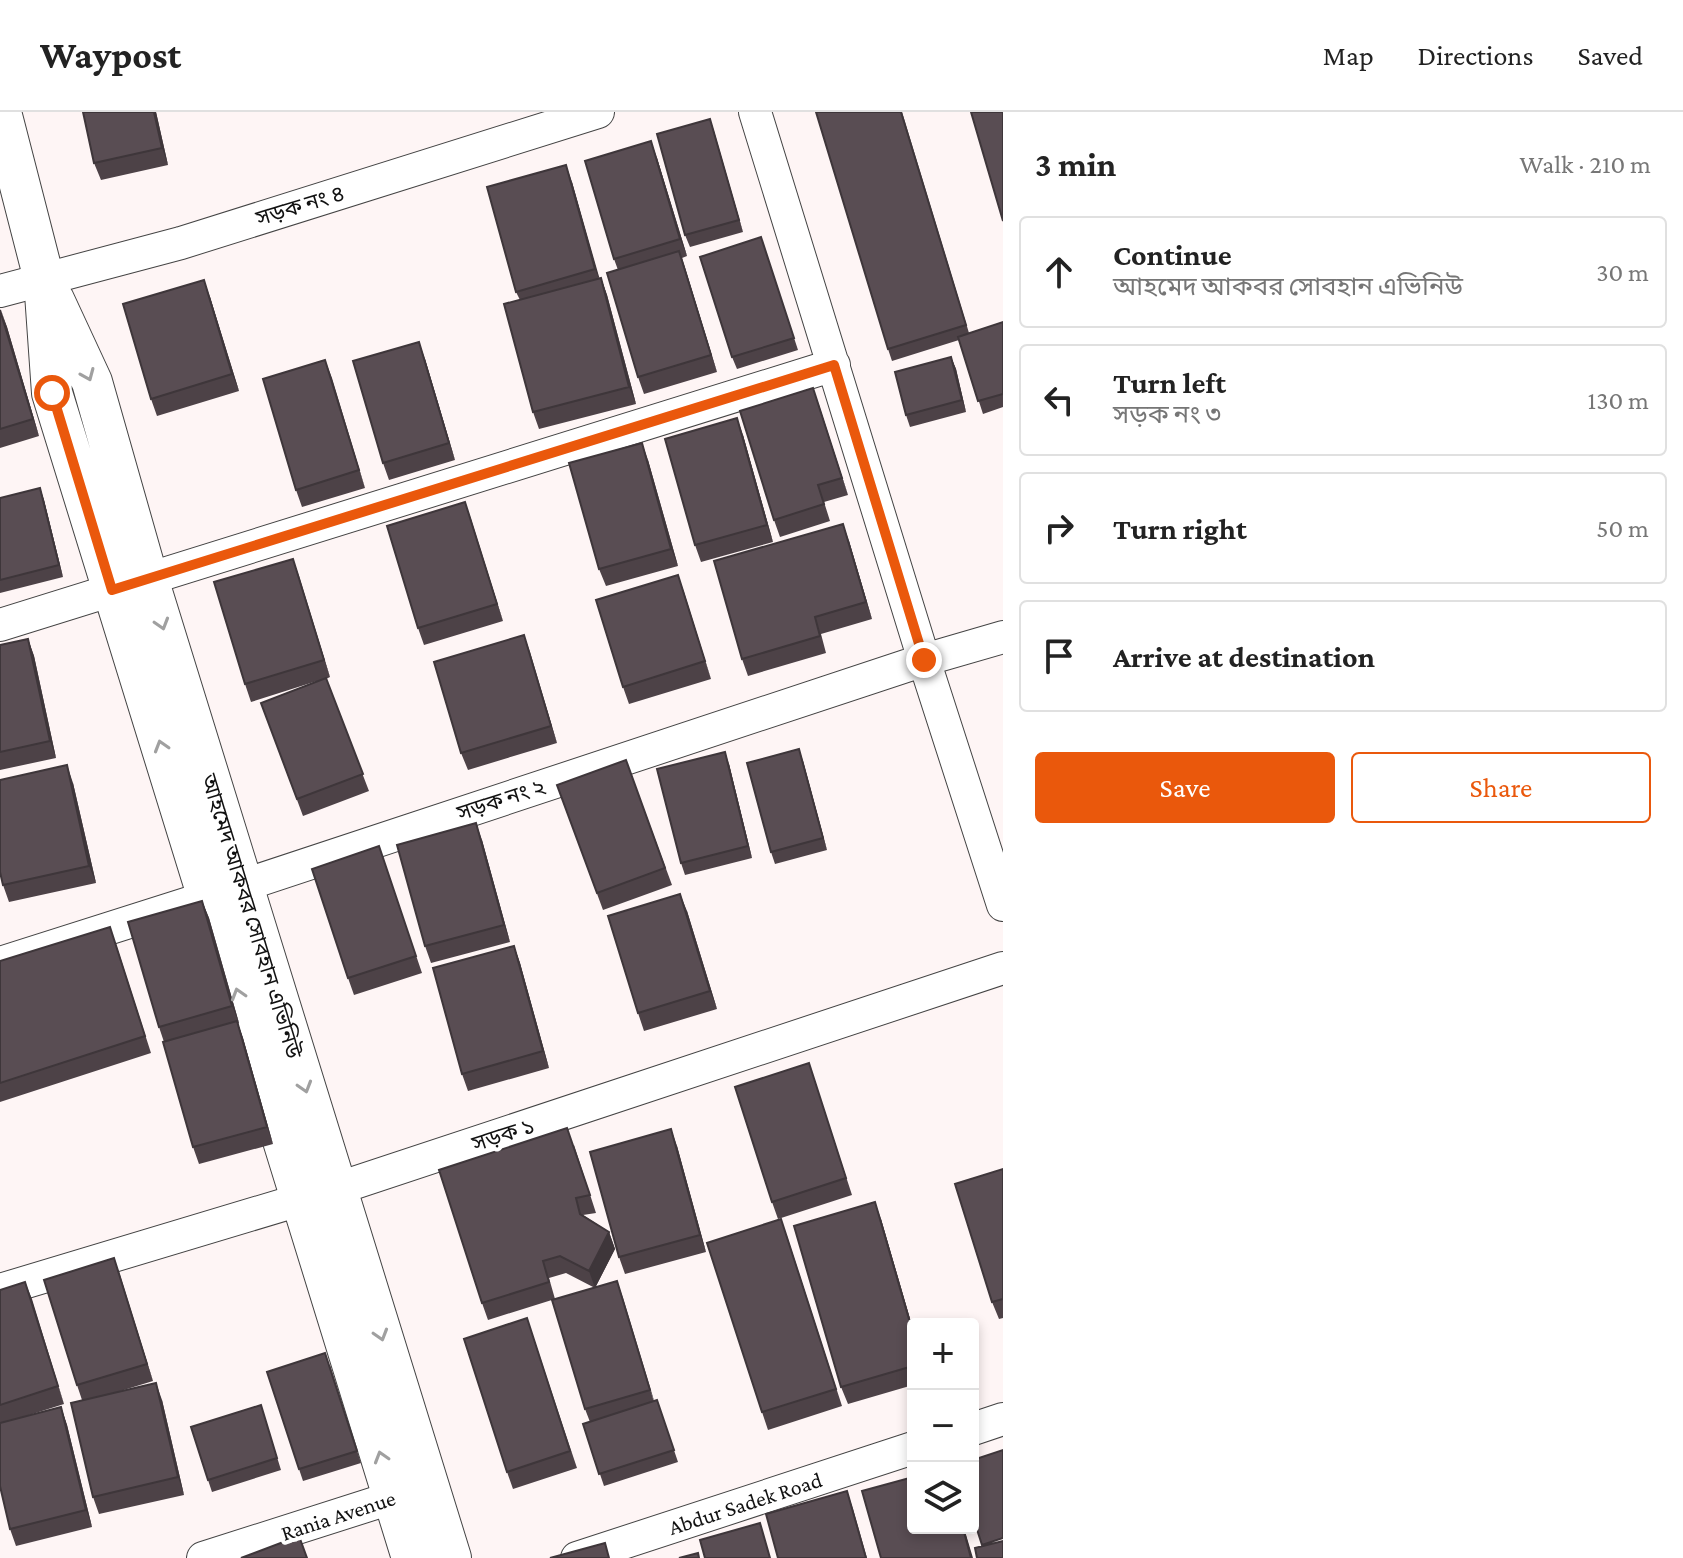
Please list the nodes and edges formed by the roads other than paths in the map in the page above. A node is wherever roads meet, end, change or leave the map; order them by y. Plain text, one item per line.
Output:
1 (1, 112) edge
2 (598, 112) edge
3 (755, 112) edge
4 (44, 279) junction
5 (0, 291) edge
6 (834, 365) junction
7 (130, 584) junction
8 (0, 625) edge
9 (1003, 637) edge
10 (924, 660) junction
11 (225, 891) junction
12 (1003, 905) edge
13 (0, 963) edge
14 (1003, 968) edge
15 (320, 1194) junction
16 (0, 1290) edge
17 (1003, 1419) edge
18 (979, 1427) edge
19 (907, 1450) edge
20 (411, 1492) junction
21 (203, 1558) edge
22 (412, 1558) edge
23 (451, 1558) edge
24 (577, 1558) edge

1 - 4 street, আহমেদ আকবর সোবহান এভিনিউ
2 - 4 street, সড়ক নং ৪
3 - 6 street
4 - 5 street, সড়ক নং ৪
4 - 7 street, আহমেদ আকবর সোবহান এভিনিউ
6 - 7 street
6 - 10 street
7 - 8 street
7 - 11 street, আহমেদ আকবর সোবহান এভিনিউ
9 - 10 street, সড়ক নং ২
10 - 11 street, সড়ক নং ২
10 - 12 street
11 - 13 street, সড়ক নং ২
11 - 15 street, আহমেদ আকবর সোবহান এভিনিউ
14 - 15 street, সড়ক ১
15 - 16 street, সড়ক ১
15 - 20 street, আহমেদ আকবর সোবহান এভিনিউ
17 - 18 street
19 - 24 street, Abdur Sadek Road
20 - 21 street, Rania Avenue
20 - 22 street, আহমেদ আকবর সোবহান এভিনিউ
20 - 23 street, আহমেদ আকবর সোবহান এভিনিউ

